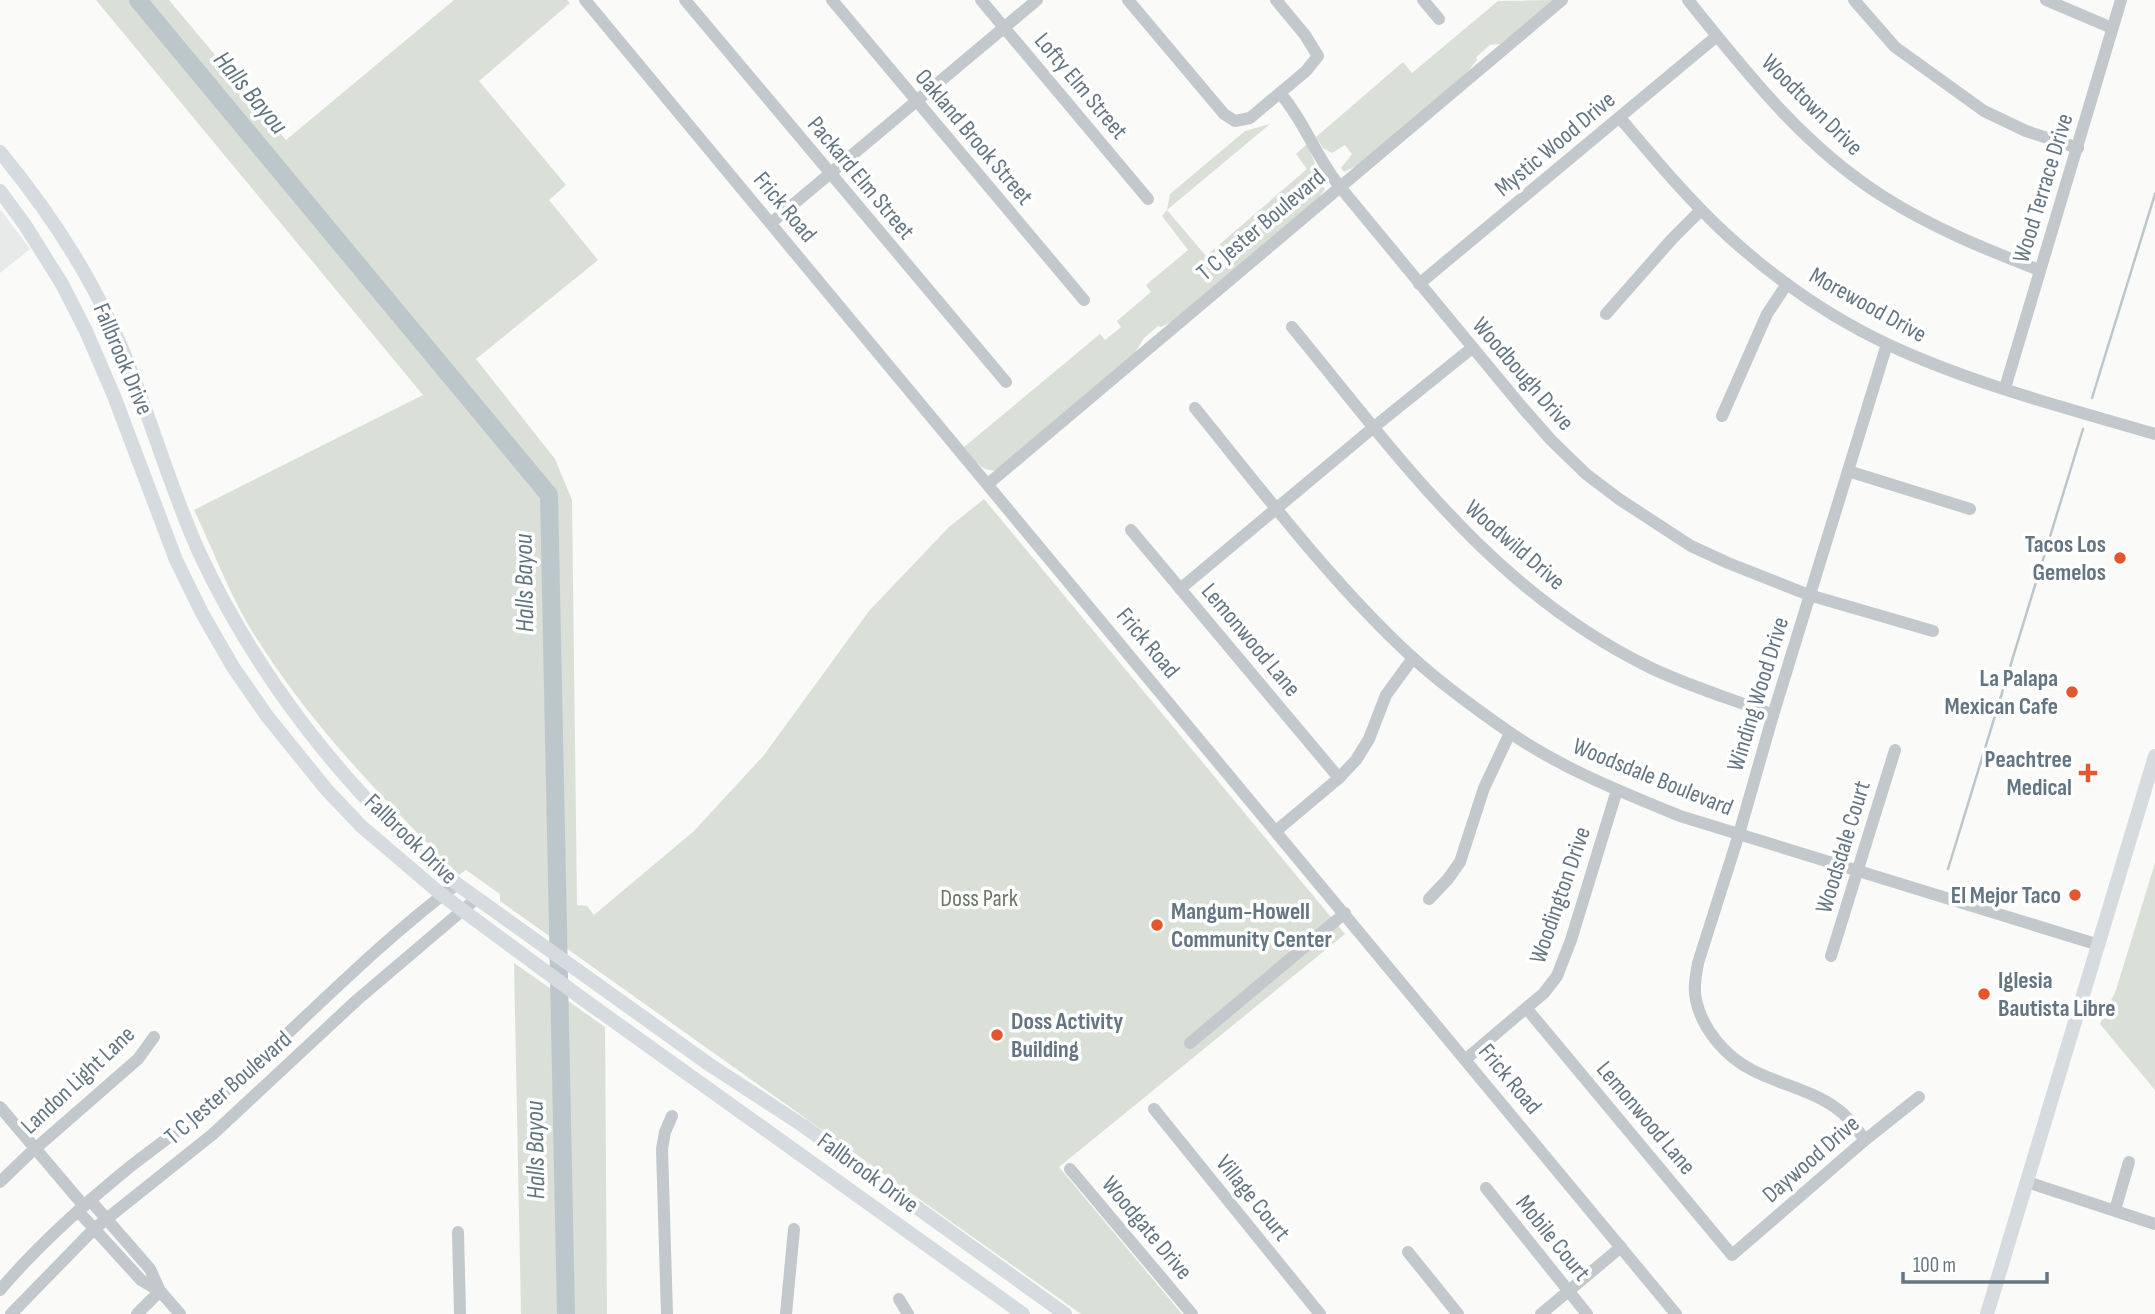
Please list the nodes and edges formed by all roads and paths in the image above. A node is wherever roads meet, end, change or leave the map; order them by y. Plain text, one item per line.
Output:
1 (585, 0) edge
2 (685, 0) edge
3 (832, 0) edge
4 (981, 0) edge
5 (1037, 0) edge
6 (1128, 0) edge
7 (1276, 0) edge
8 (1423, 0) edge
9 (1562, 0) edge
10 (1688, 0) edge
11 (1854, 0) edge
12 (2046, 0) edge
13 (2120, 0) edge
14 (1439, 19) dead end
15 (1004, 27) junction
16 (2112, 28) junction
17 (1717, 36) junction
18 (1280, 93) junction
19 (916, 101) junction
20 (1620, 118) junction
21 (2078, 148) junction
22 (0, 152) edge
23 (830, 173) junction
24 (1340, 187) junction
25 (0, 191) edge
26 (1148, 199) dead end
27 (1701, 209) junction
28 (46, 212) junction
29 (771, 223) junction
30 (25, 225) junction
31 (2039, 270) junction
32 (1419, 284) junction
33 (1787, 284) junction
34 (1084, 300) dead end
35 (1606, 314) dead end
36 (1292, 327) dead end
37 (1887, 344) junction
38 (1472, 348) junction
39 (1006, 382) dead end
40 (2005, 388) junction
41 (1195, 408) dead end
42 (1722, 416) dead end
43 (1374, 427) junction
44 (2155, 434) edge
45 (1848, 471) junction
46 (988, 484) junction
47 (1276, 508) junction
48 (1970, 509) dead end
49 (1131, 530) dead end
50 (1180, 589) junction
51 (1810, 595) junction
52 (1933, 631) dead end
53 (1413, 658) junction
54 (1773, 715) junction
55 (1510, 733) junction
56 (1895, 750) dead end
57 (2154, 759) edge
58 (1339, 778) junction
59 (1617, 790) junction
60 (1276, 831) junction
61 (1739, 834) junction
62 (1858, 872) junction
63 (457, 884) junction
64 (442, 895) junction
65 (477, 898) junction
66 (1429, 899) dead end
67 (463, 910) junction
68 (1345, 913) junction
69 (2099, 945) junction
70 (1831, 956) dead end
71 (1527, 1009) junction
72 (154, 1037) dead end
73 (1190, 1043) dead end
74 (1466, 1059) junction
75 (710, 1065) junction
76 (698, 1081) junction
77 (1919, 1097) dead end
78 (0, 1107) edge
79 (1154, 1109) dead end
80 (672, 1116) dead end
81 (1865, 1140) junction
82 (34, 1149) junction
83 (2129, 1162) dead end
84 (1070, 1169) dead end
85 (0, 1182) edge
86 (2027, 1182) junction
87 (886, 1186) junction
88 (1486, 1188) dead end
89 (84, 1206) junction
90 (872, 1206) junction
91 (2115, 1210) junction
92 (106, 1218) junction
93 (2155, 1224) edge
94 (94, 1229) junction
95 (794, 1229) dead end
96 (458, 1231) dead end
97 (1621, 1247) junction
98 (1408, 1252) dead end
99 (1732, 1255) joint
100 (0, 1290) edge
101 (160, 1291) junction
102 (1569, 1292) junction
103 (899, 1299) dead end
104 (11, 1314) edge
105 (137, 1314) edge
106 (180, 1314) edge
107 (460, 1314) edge
108 (667, 1314) edge
109 (786, 1314) edge
110 (908, 1314) edge
111 (1023, 1314) edge
112 (1065, 1314) edge
113 (1192, 1314) edge
114 (1320, 1314) edge
115 (1458, 1314) edge
116 (1541, 1314) edge
117 (1587, 1314) edge
118 (1676, 1314) edge
119 (1987, 1314) edge

1 - 29 street, Frick Road
2 - 23 street, Packard Elm Street
3 - 19 street, Oakland Brook Street
4 - 15 street, Lofty Elm Street
5 - 15 street
6 - 18 street
7 - 18 street
8 - 14 street
9 - 24 street, T C Jester Boulevard
10 - 17 street, Woodtown Drive
11 - 21 street
12 - 16 street
13 - 16 street, Wood Terrace Drive
15 - 19 street
15 - 26 street, Lofty Elm Street
16 - 21 street, Wood Terrace Drive
17 - 20 street, Mystic Wood Drive
17 - 31 street, Woodtown Drive
18 - 24 street, Woodbough Drive
19 - 23 street
19 - 34 street, Oakland Brook Street
20 - 27 street, Morewood Drive
20 - 32 street, Mystic Wood Drive
21 - 31 street, Wood Terrace Drive
22 - 28 main road, Fallbrook Drive
23 - 29 street
23 - 39 street, Packard Elm Street
24 - 32 street, Woodbough Drive
24 - 46 street, T C Jester Boulevard
25 - 30 main road, Fallbrook Drive
27 - 33 street, Morewood Drive
27 - 35 street
28 - 30 main road
28 - 63 main road, Fallbrook Drive
29 - 46 street, Frick Road
30 - 64 main road, Fallbrook Drive
31 - 40 street, Wood Terrace Drive
32 - 38 street, Woodbough Drive
33 - 37 street, Morewood Drive
33 - 42 street
36 - 43 street, Woodwild Drive
37 - 40 street, Morewood Drive
37 - 45 street, Winding Wood Drive
38 - 43 street
38 - 51 street, Woodbough Drive
40 - 44 street, Morewood Drive
41 - 47 street, Woodsdale Boulevard
43 - 47 street
43 - 54 street, Woodwild Drive
45 - 48 street
45 - 51 street, Winding Wood Drive
46 - 60 street, Frick Road
47 - 50 street
47 - 53 street, Woodsdale Boulevard
49 - 50 street, Lemonwood Lane
50 - 58 street, Lemonwood Lane
51 - 52 street, Woodbough Drive
51 - 54 street, Winding Wood Drive
53 - 55 street, Woodsdale Boulevard
53 - 58 street
54 - 61 street, Winding Wood Drive
55 - 59 street, Woodsdale Boulevard
55 - 66 street
56 - 62 street, Woodsdale Court
57 - 69 main road
58 - 60 street
59 - 61 street, Woodsdale Boulevard
59 - 71 street, Woodington Drive
60 - 68 street, Frick Road
61 - 62 street, Woodsdale Boulevard
61 - 81 street, Winding Wood Drive
62 - 69 street, Woodsdale Boulevard
62 - 70 street, Woodsdale Court
63 - 64 street, T C Jester Boulevard
63 - 65 main road, Fallbrook Drive
64 - 67 main road, Fallbrook Drive
64 - 89 street, T C Jester Boulevard
65 - 67 street, T C Jester Boulevard
65 - 75 main road, Fallbrook Drive
67 - 76 main road, Fallbrook Drive
67 - 92 street, T C Jester Boulevard
68 - 73 street
68 - 74 street, Frick Road
69 - 86 main road
71 - 74 street, Woodington Drive
71 - 99 street, Lemonwood Lane
72 - 82 street, Landon Light Lane
74 - 97 street, Frick Road
75 - 76 main road
75 - 87 main road, Fallbrook Drive
76 - 90 main road, Fallbrook Drive
77 - 81 street, Daywood Drive
78 - 82 street
79 - 114 street, Village Court
80 - 108 street
81 - 99 street, Daywood Drive
82 - 85 street, Landon Light Lane
82 - 89 street
83 - 91 street
84 - 113 street, Woodgate Drive
86 - 91 street
86 - 119 main road
87 - 90 main road
87 - 112 main road, Fallbrook Drive
88 - 102 street, Mobile Court
89 - 92 street
89 - 94 street
89 - 100 street, T C Jester Boulevard
90 - 111 main road, Fallbrook Drive
91 - 93 street
92 - 94 street, T C Jester Boulevard
92 - 101 street
94 - 101 street
94 - 104 street, T C Jester Boulevard
95 - 109 street
96 - 107 street
97 - 102 street
97 - 118 street, Frick Road
98 - 115 street
101 - 105 street
101 - 106 street
102 - 116 street
102 - 117 street, Mobile Court
103 - 110 street

